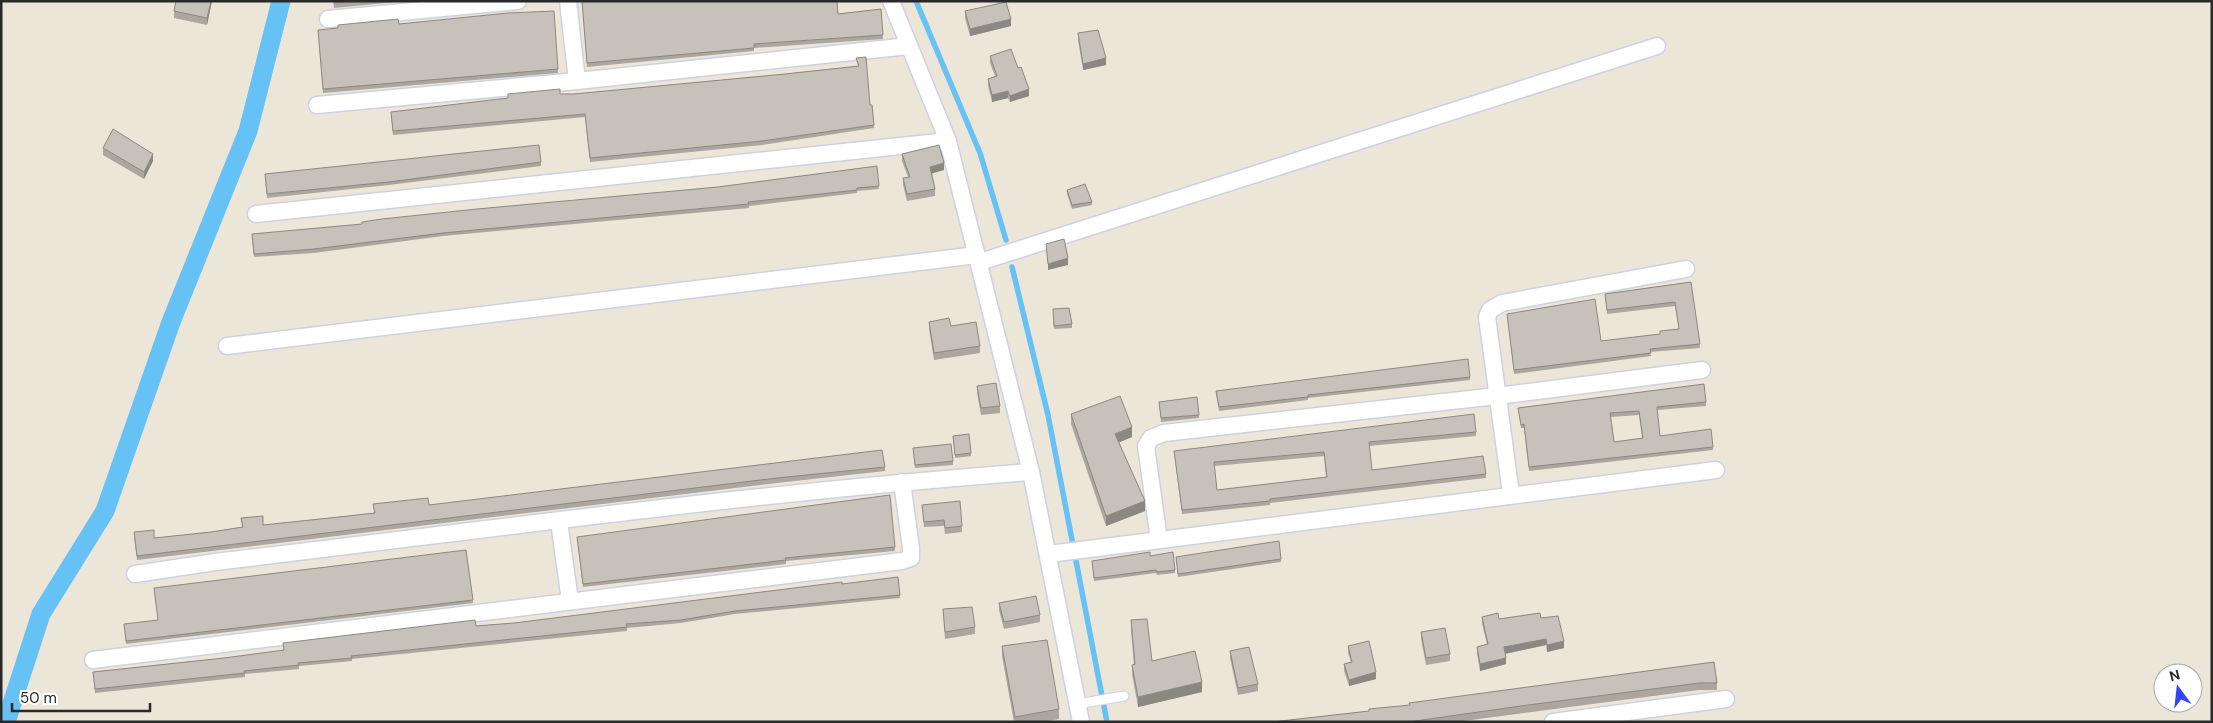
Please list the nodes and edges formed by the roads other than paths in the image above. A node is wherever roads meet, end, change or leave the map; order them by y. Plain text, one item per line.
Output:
1 (518, 1) edge
2 (568, 1) edge
3 (890, 1) edge
4 (328, 19) dead end
5 (909, 46) junction
6 (1657, 46) dead end
7 (577, 81) junction
8 (317, 106) dead end
9 (948, 142) junction
10 (256, 214) dead end
11 (978, 258) junction
12 (1686, 269) dead end
13 (227, 346) dead end
14 (1702, 370) dead end
15 (1497, 396) junction
16 (1716, 470) dead end
17 (1031, 472) junction
18 (902, 482) junction
19 (1511, 494) junction
20 (559, 521) junction
21 (1158, 540) junction
22 (1054, 553) junction
23 (135, 574) dead end
24 (570, 601) junction
25 (93, 660) dead end
26 (1120, 697) dead end
27 (1726, 699) dead end
28 (1084, 703) junction
29 (1081, 722) edge
30 (1553, 722) edge

1 - 4 street
2 - 7 street
3 - 5 street
5 - 7 street
5 - 9 street
6 - 11 street
7 - 8 street
9 - 10 street
9 - 11 street
11 - 13 street
11 - 17 street
12 - 15 street
14 - 15 street
15 - 19 street
15 - 21 street
16 - 19 street
17 - 18 street
17 - 22 street
18 - 20 street
18 - 24 street
19 - 21 street
20 - 23 street
20 - 24 street
21 - 22 street
22 - 28 street
24 - 25 street
26 - 28 lane
27 - 30 street
28 - 29 street

